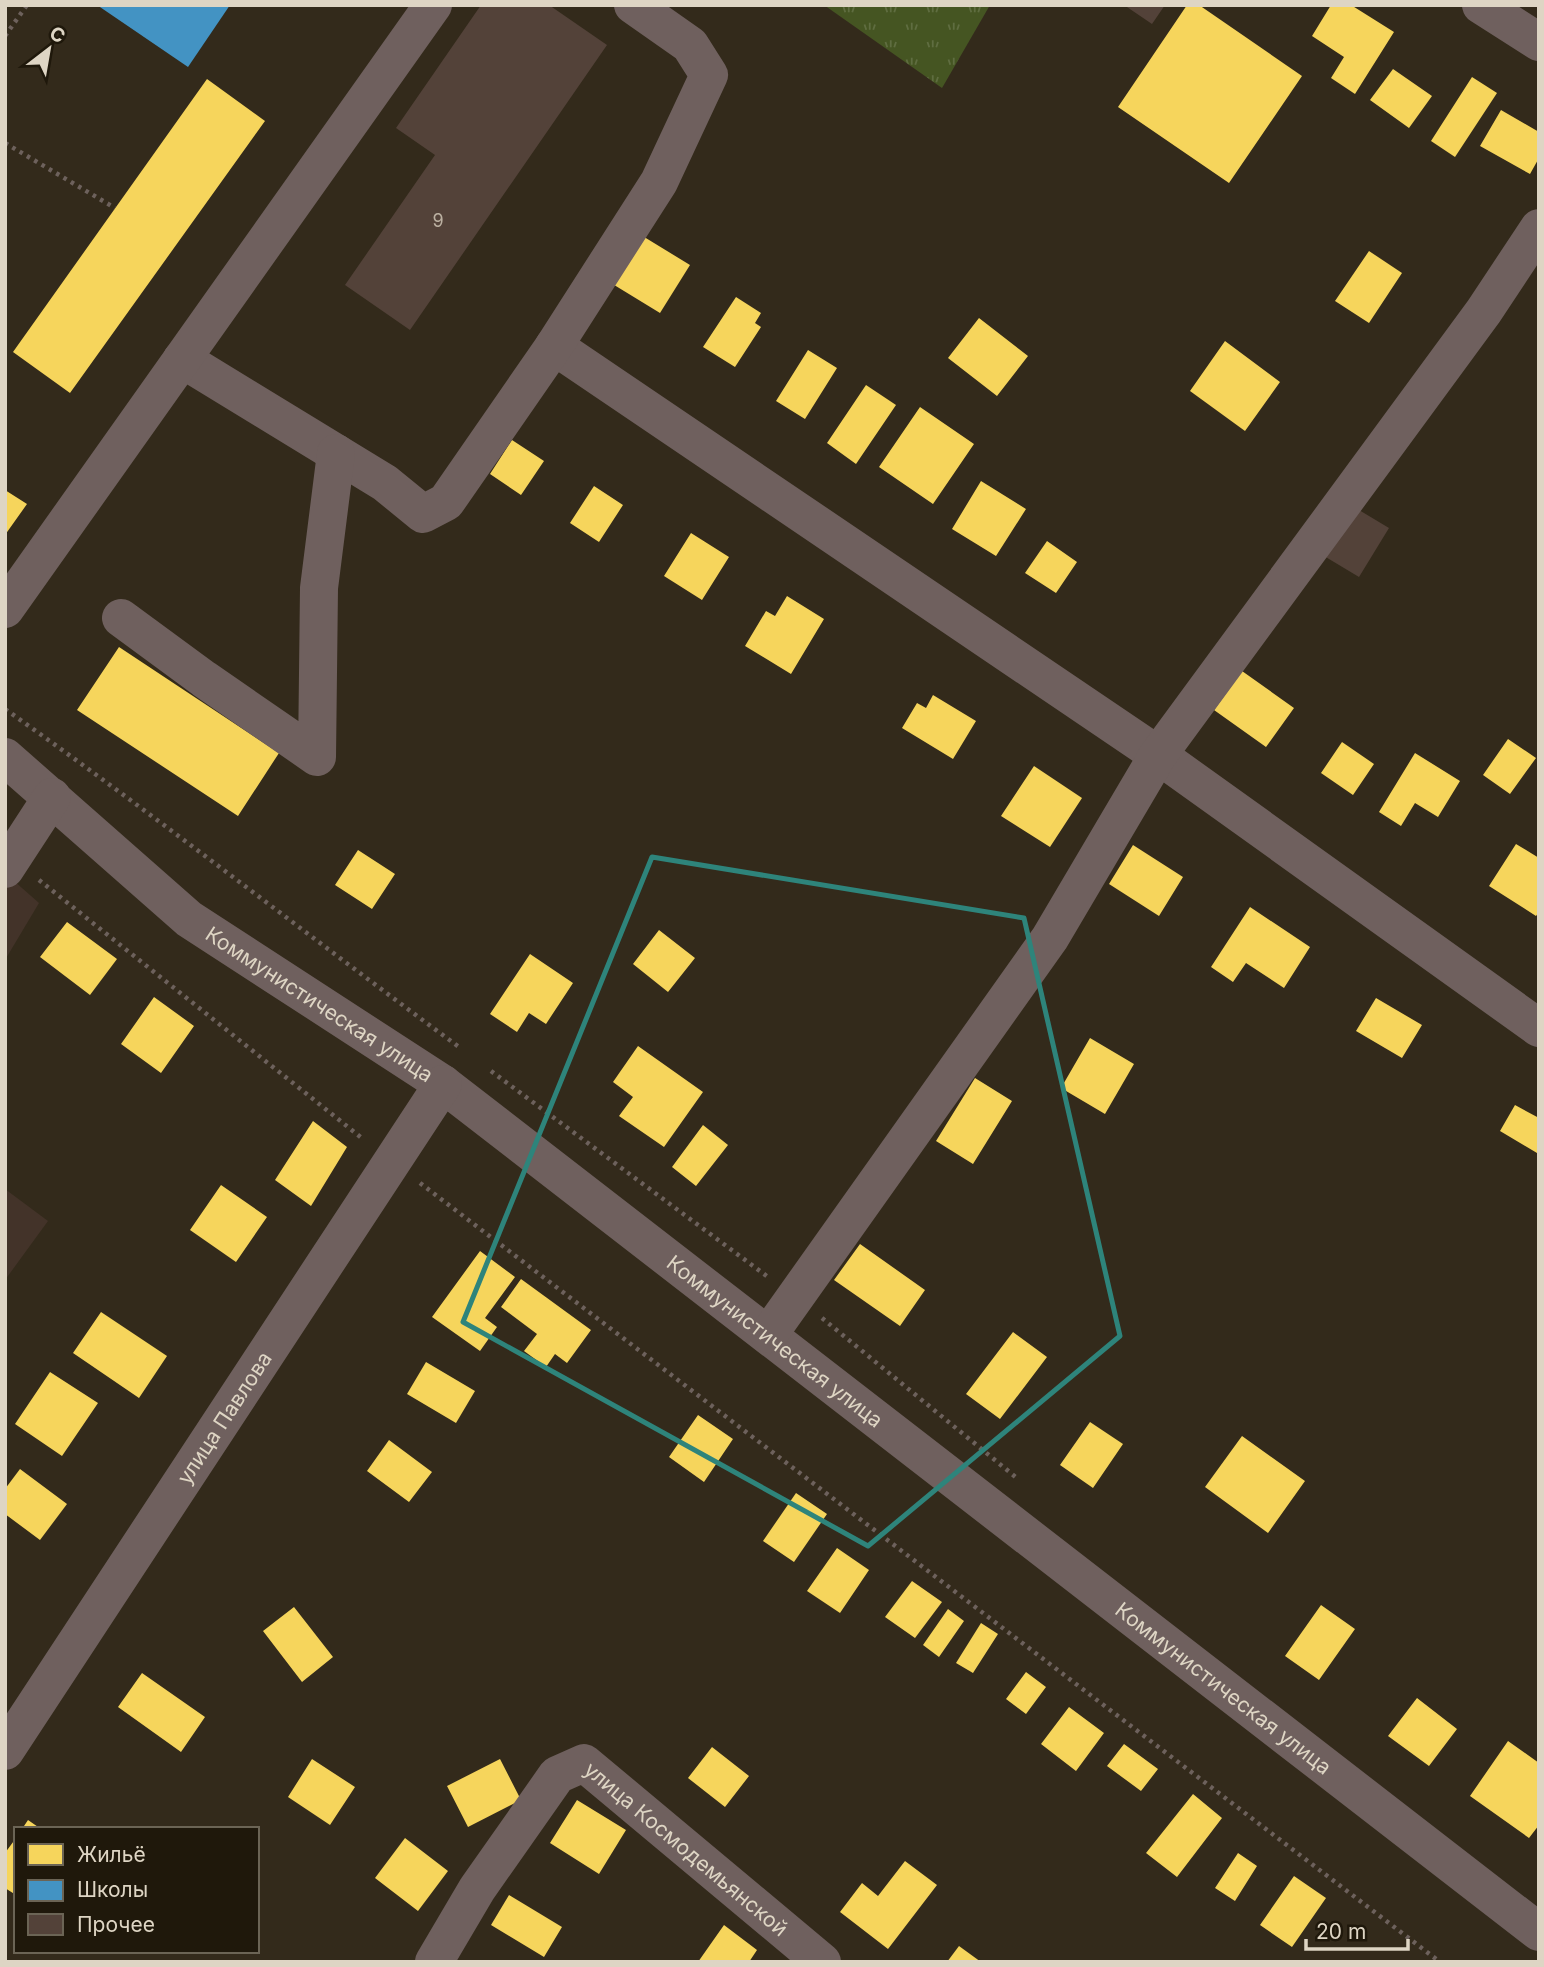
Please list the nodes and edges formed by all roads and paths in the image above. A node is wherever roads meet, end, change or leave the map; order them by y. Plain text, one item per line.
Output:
1 (27, 5) edge
2 (433, 5) edge
3 (633, 5) edge
4 (1481, 5) edge
5 (5, 36) edge
6 (1539, 42) edge
7 (5, 143) edge
8 (116, 208) dead end
9 (1539, 228) edge
10 (554, 346) junction
11 (182, 359) junction
12 (336, 453) junction
13 (5, 609) edge
14 (121, 618) dead end
15 (1158, 755) junction
16 (5, 757) edge
17 (52, 797) junction
18 (9, 864) edge
19 (1539, 1028) edge
20 (443, 1084) junction
21 (392, 1161) junction
22 (769, 1334) junction
23 (5, 1751) edge
24 (1539, 1932) edge
25 (434, 1962) edge
26 (822, 1962) edge
27 (1440, 1962) edge

1 - 5 path
2 - 11 street
3 - 10 street
4 - 6 street
7 - 8 path
9 - 15 street
10 - 12 street
10 - 15 street
11 - 12 street
11 - 13 street
12 - 14 street
15 - 19 street
15 - 22 street
16 - 17 street, Коммунистическая улица
17 - 18 street
17 - 20 street, Коммунистическая улица
18 - 21 path
20 - 21 street, улица Павлова
20 - 22 street, Коммунистическая улица
21 - 23 street, улица Павлова
21 - 27 path
22 - 24 street, Коммунистическая улица
25 - 26 street, улица Космодемьянской

